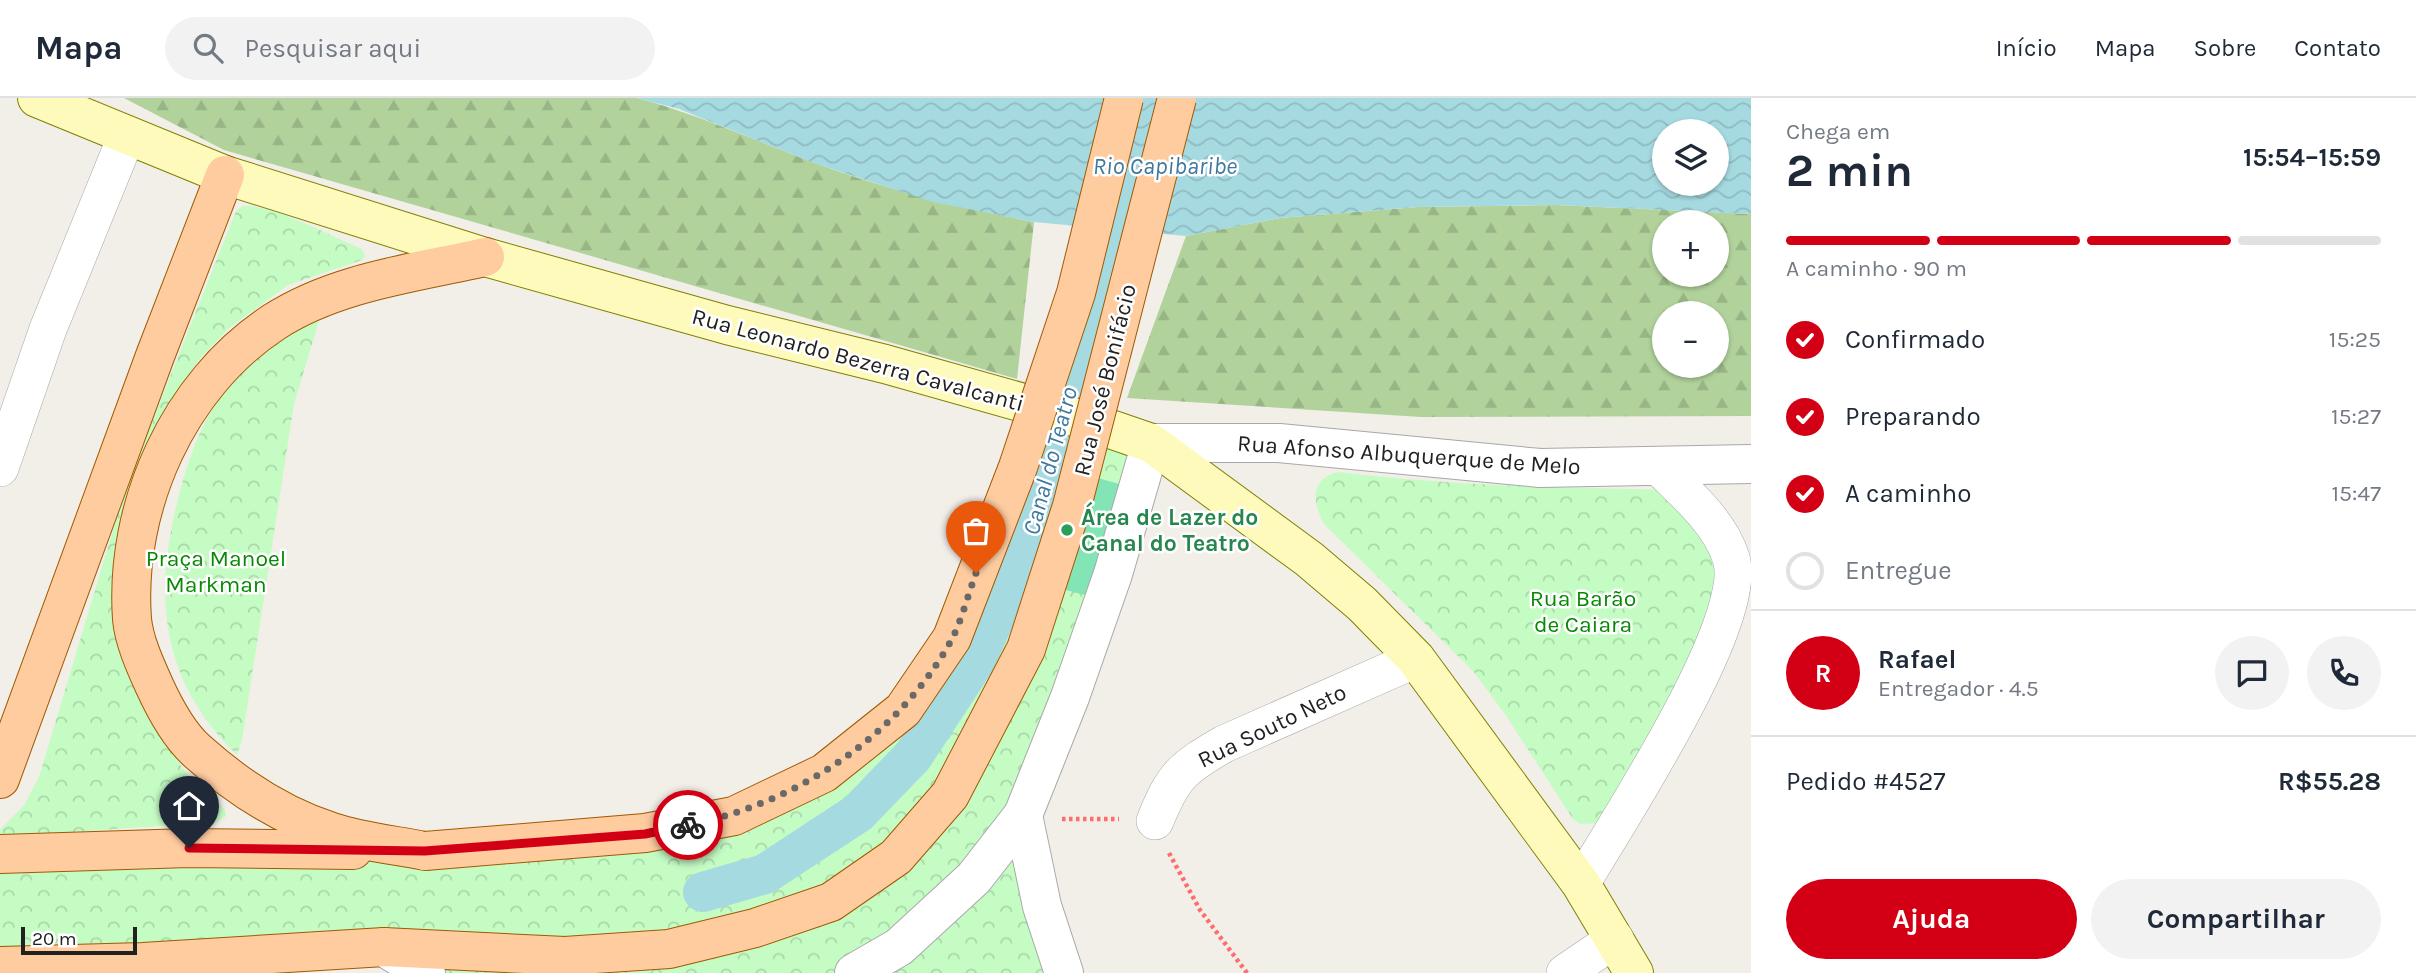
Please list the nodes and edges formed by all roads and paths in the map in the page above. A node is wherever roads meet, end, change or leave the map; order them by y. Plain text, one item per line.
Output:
1 (37, 98) edge
2 (1124, 98) edge
3 (1177, 98) edge
4 (127, 135) junction
5 (225, 175) junction
6 (485, 257) junction
7 (1151, 443) junction
8 (1751, 464) edge
9 (1659, 467) junction
10 (0, 468) edge
11 (1416, 659) junction
12 (0, 779) edge
13 (1023, 815) junction
14 (1155, 821) junction
15 (425, 851) junction
16 (0, 854) edge
17 (1581, 884) junction
18 (1615, 939) junction
19 (409, 964) edge
20 (0, 966) edge
21 (854, 973) edge
22 (1064, 973) edge
23 (1247, 973) edge
24 (1565, 973) edge
25 (1634, 973) edge

1 - 4 main road, Rua Leonardo Bezerra Cavalcanti
2 - 15 main road, bridge
3 - 19 main road, Rua José Bonifácio, bridge
4 - 5 main road, Rua Leonardo Bezerra Cavalcanti
4 - 10 street
5 - 6 main road, Rua Leonardo Bezerra Cavalcanti
5 - 12 main road
6 - 7 main road, Rua Leonardo Bezerra Cavalcanti
6 - 15 main road
7 - 9 street, Rua Afonso Albuquerque de Melo
7 - 11 main road, Rua Leonardo Bezerra Cavalcanti
7 - 13 street
8 - 9 street, Rua Afonso Albuquerque de Melo
9 - 17 street
11 - 14 street, Rua Souto Neto
11 - 17 main road, Rua Leonardo Bezerra Cavalcanti
13 - 14 path
13 - 21 street
13 - 22 street
14 - 23 path
15 - 16 main road
17 - 18 main road, Rua Leonardo Bezerra Cavalcanti
18 - 24 street
18 - 25 main road, Rua Leonardo Bezerra Cavalcanti
19 - 20 main road, Rua José Bonifácio

